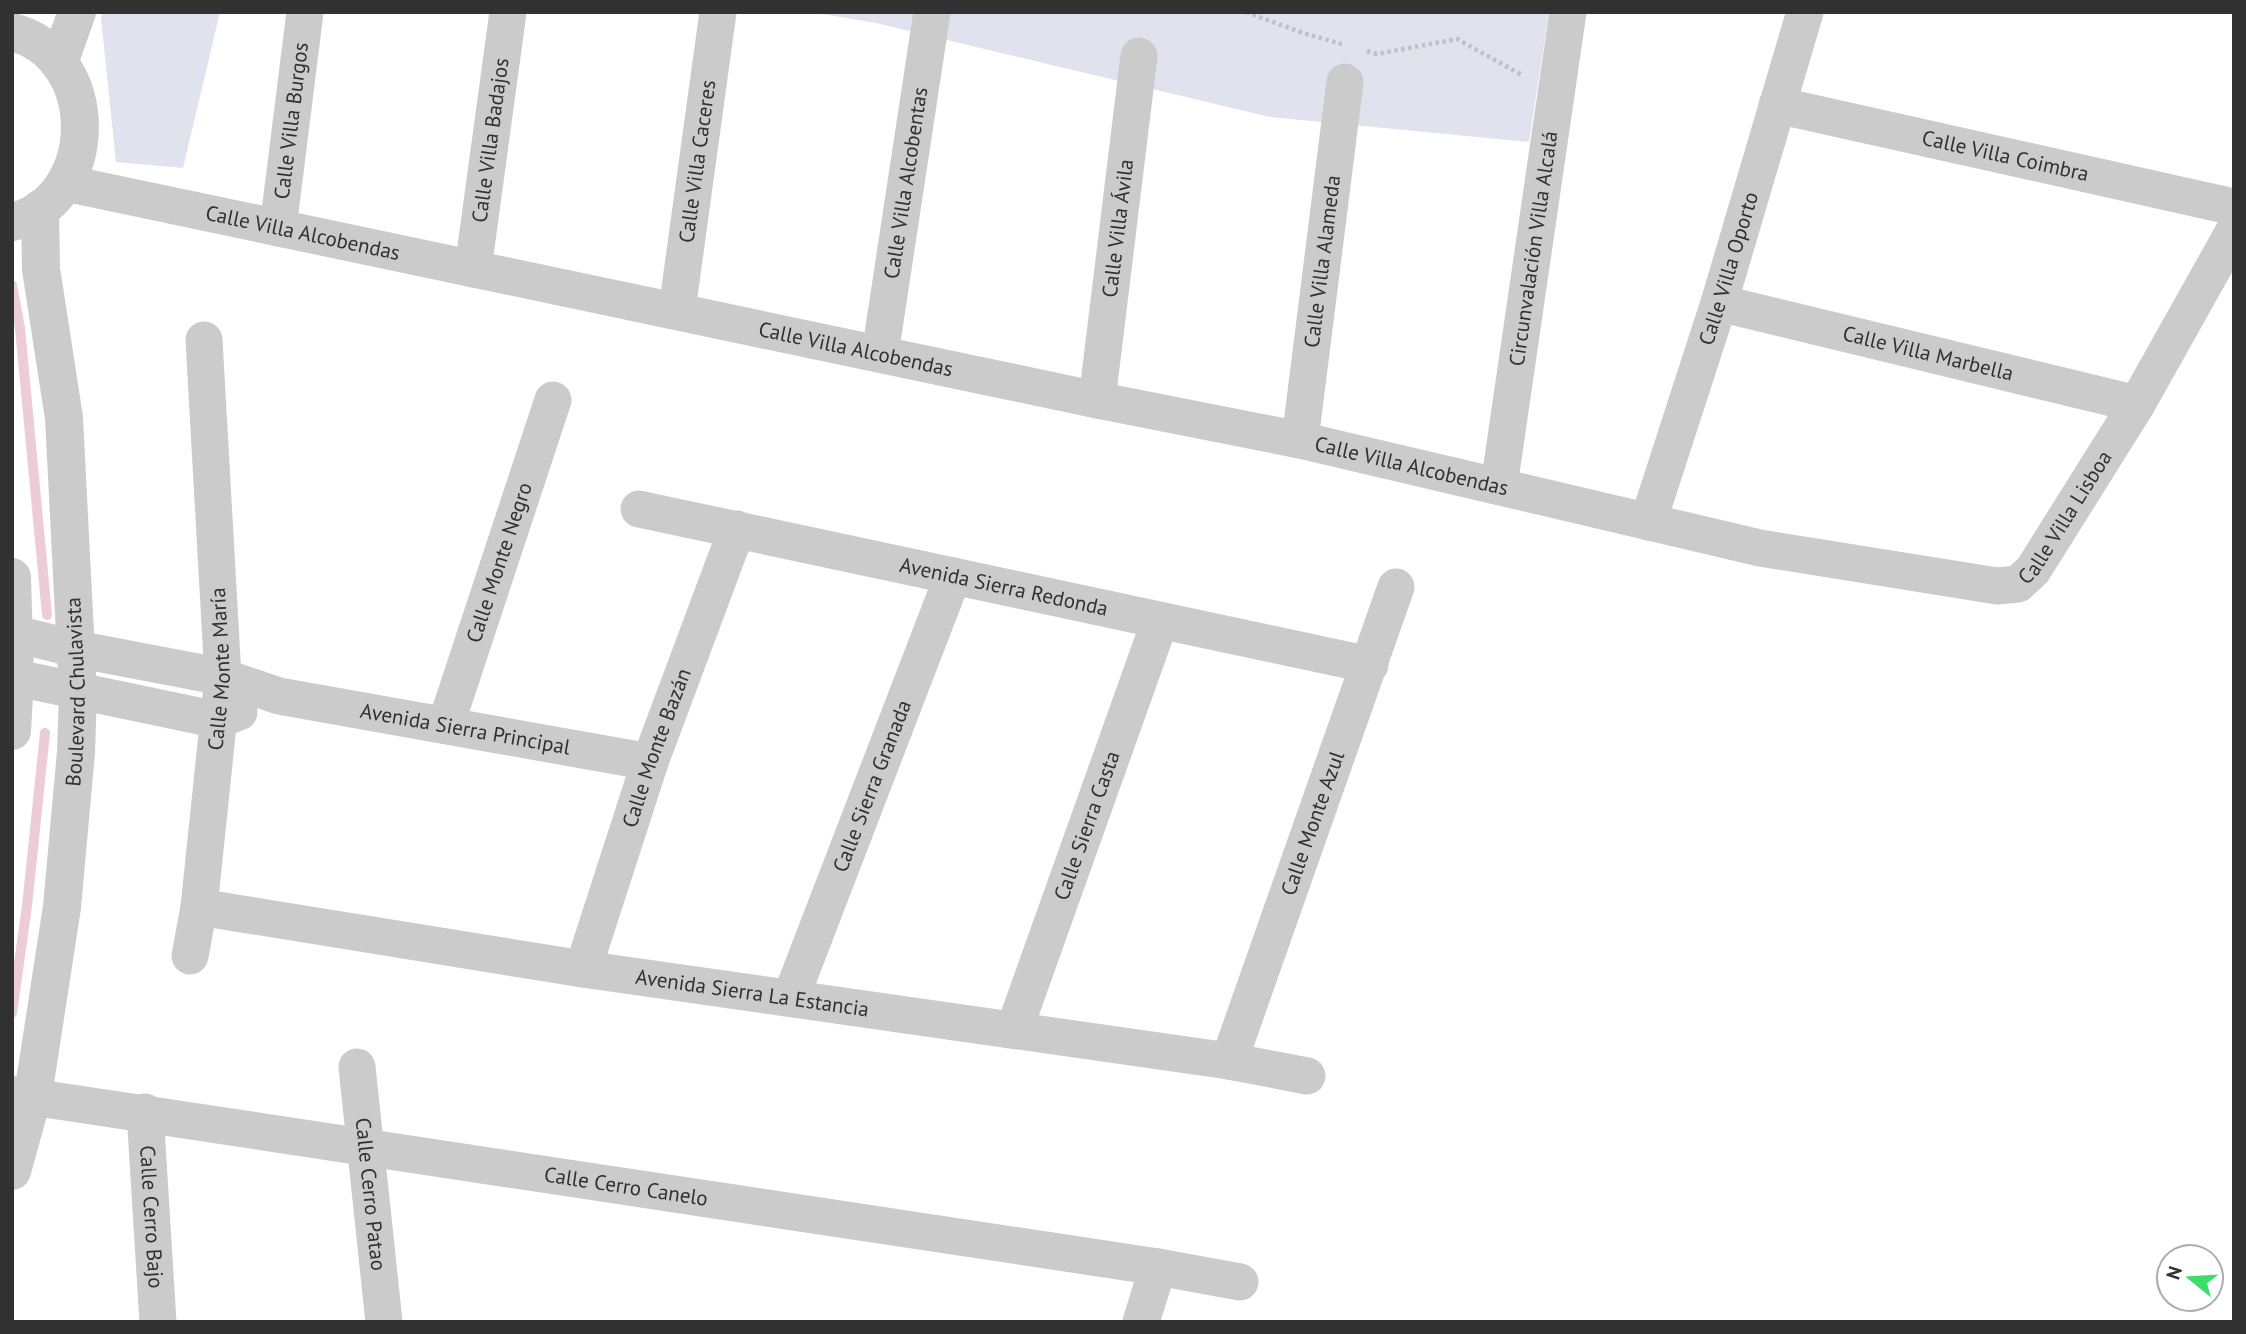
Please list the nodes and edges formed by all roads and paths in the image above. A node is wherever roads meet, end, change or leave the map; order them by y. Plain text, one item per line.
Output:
1 (77, 12) edge
2 (305, 12) edge
3 (508, 12) edge
4 (718, 12) edge
5 (932, 12) edge
6 (1246, 12) edge
7 (1568, 12) edge
8 (1805, 12) edge
9 (12, 32) edge
10 (1345, 45) dead end
11 (1139, 56) dead end
12 (59, 63) junction
13 (1350, 65) joint
14 (1556, 94) junction
15 (1777, 105) junction
16 (39, 205) edge
17 (2234, 207) edge
18 (278, 228) junction
19 (2234, 231) edge
20 (473, 269) junction
21 (1719, 303) junction
22 (677, 310) junction
23 (204, 341) dead end
24 (880, 354) junction
25 (553, 400) dead end
26 (1097, 400) junction
27 (2137, 404) junction
28 (1300, 440) junction
29 (1499, 486) junction
30 (639, 509) dead end
31 (1648, 522) junction
32 (737, 529) junction
33 (953, 576) junction
34 (12, 578) edge
35 (1396, 587) dead end
36 (1160, 621) junction
37 (13, 633) edge
38 (76, 649) junction
39 (1370, 665) junction
40 (14, 677) edge
41 (223, 677) junction
42 (78, 692) junction
43 (279, 696) junction
44 (218, 720) junction
45 (446, 724) junction
46 (12, 731) edge
47 (650, 762) junction
48 (200, 907) junction
49 (190, 956) dead end
50 (583, 969) junction
51 (791, 997) junction
52 (1014, 1030) junction
53 (1229, 1060) junction
54 (357, 1067) dead end
55 (1307, 1076) dead end
56 (23, 1095) edge
57 (145, 1112) junction
58 (367, 1146) junction
59 (12, 1171) edge
60 (1158, 1267) junction
61 (1240, 1282) dead end
62 (158, 1322) edge
63 (384, 1322) edge
64 (1141, 1322) edge

1 - 12 street
2 - 18 street, Calle Villa Burgos
3 - 20 street, Calle Villa Badajos
4 - 22 street, Calle Villa Caceres
5 - 24 street, Calle Villa Alcobentas
6 - 10 path
7 - 14 street, Circunvalación Villa Alcalá
8 - 15 street, Calle Villa Oporto
9 - 12 street, Boulevard Chulavista
11 - 26 street, Calle Villa Ávila
12 - 16 street, Boulevard Chulavista
13 - 14 path
13 - 28 street, Calle Villa Alameda
14 - 29 street, Circunvalación Villa Alcalá
15 - 17 street, Calle Villa Coimbra
15 - 21 street, Calle Villa Oporto
16 - 18 street, Calle Villa Alcobendas
16 - 38 street, Boulevard Chulavista
18 - 20 street, Calle Villa Alcobendas
19 - 27 street, Calle Villa Lisboa
20 - 22 street, Calle Villa Alcobendas
21 - 27 street, Calle Villa Marbella
21 - 31 street, Calle Villa Oporto
22 - 24 street, Calle Villa Alcobendas
23 - 41 street, Calle Monte María
24 - 26 street, Calle Villa Alcobendas
25 - 45 street, Calle Monte Negro
26 - 28 street, Calle Villa Alcobendas
27 - 31 street, Calle Villa Lisboa
28 - 29 street, Calle Villa Alcobendas
29 - 31 street, Calle Villa Alcobendas
30 - 32 street, Avenida Sierra Redonda
32 - 33 street, Avenida Sierra Redonda
32 - 47 street, Calle Monte Bazán
33 - 36 street, Avenida Sierra Redonda
33 - 51 street, Calle Sierra Granada
34 - 37 street
35 - 39 street, Calle Monte Azul
36 - 39 street, Avenida Sierra Redonda
36 - 52 street, Calle Sierra Casta
37 - 38 street, Avenida Sierra Principal
37 - 40 street
38 - 41 street, Avenida Sierra Principal
38 - 42 street, Boulevard Chulavista
39 - 53 street, Calle Monte Azul
40 - 42 street
40 - 46 street
41 - 43 street, Avenida Sierra Principal
41 - 44 street, Calle Monte María
42 - 44 street
42 - 56 street, Boulevard Chulavista
43 - 44 street
43 - 45 street, Avenida Sierra Principal
44 - 48 street, Calle Monte María
45 - 47 street, Avenida Sierra Principal
47 - 50 street, Calle Monte Bazán
48 - 49 street, Calle Monte María
48 - 50 street, Avenida Sierra La Estancia
50 - 51 street, Avenida Sierra La Estancia
51 - 52 street, Avenida Sierra La Estancia
52 - 53 street, Avenida Sierra La Estancia
53 - 55 street, Avenida Sierra La Estancia
54 - 58 street, Calle Cerro Patao
56 - 57 street, Calle Cerro Canelo
56 - 59 street, Boulevard Chulavista
57 - 58 street, Calle Cerro Canelo
57 - 62 street, Calle Cerro Bajo
58 - 60 street, Calle Cerro Canelo
58 - 63 street, Calle Cerro Patao
60 - 61 street, Calle Cerro Canelo
60 - 64 street

